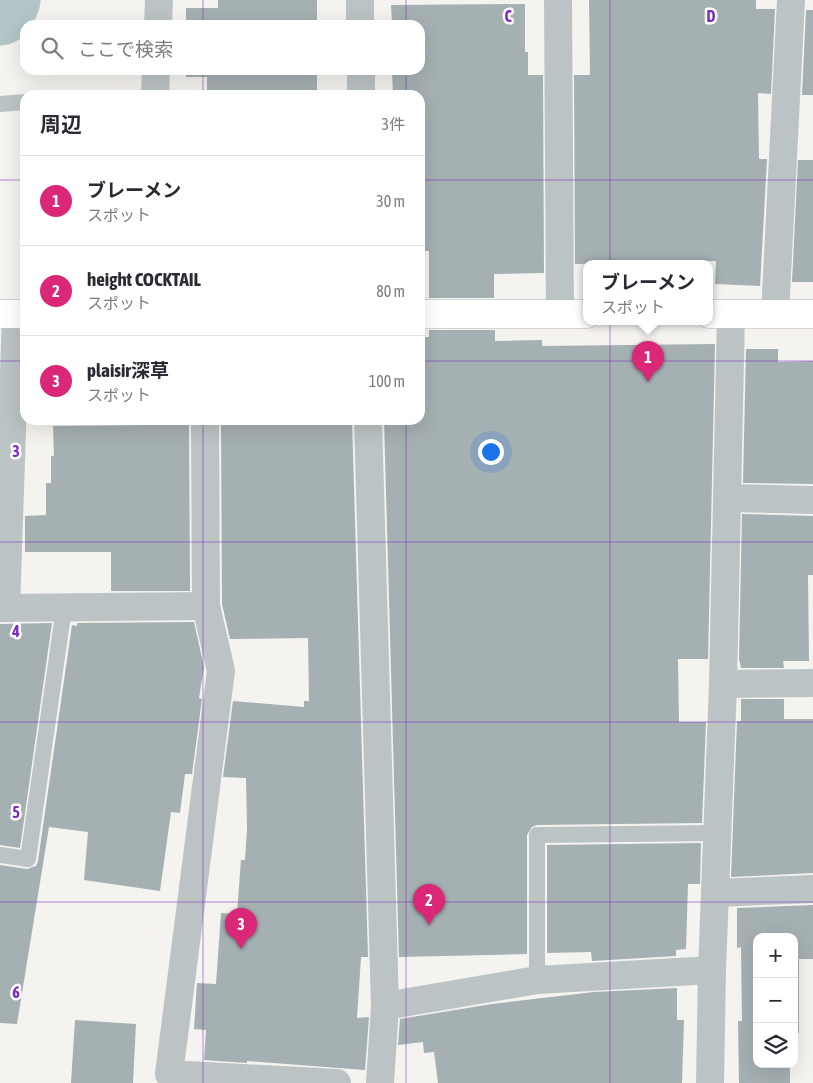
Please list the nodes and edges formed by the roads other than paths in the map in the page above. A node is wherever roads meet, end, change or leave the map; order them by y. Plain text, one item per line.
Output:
1 (159, 0) edge
2 (360, 0) edge
3 (558, 0) edge
4 (790, 0) edge
5 (158, 20) edge
6 (360, 20) edge
7 (156, 75) edge
8 (361, 75) edge
9 (155, 90) edge
10 (361, 90) edge
11 (20, 102) edge
12 (0, 104) edge
13 (14, 314) edge
14 (425, 314) edge
15 (573, 314) edge
16 (720, 314) edge
17 (775, 314) junction
18 (813, 314) edge
19 (205, 425) edge
20 (368, 425) edge
21 (726, 498) junction
22 (813, 500) edge
23 (206, 606) junction
24 (3, 608) edge
25 (64, 608) junction
26 (813, 683) edge
27 (723, 684) junction
28 (717, 833) junction
29 (0, 856) edge
30 (813, 889) edge
31 (715, 893) junction
32 (712, 970) junction
33 (537, 980) junction
34 (385, 1006) junction
35 (337, 1083) edge
36 (380, 1083) edge
37 (710, 1083) edge

1 - 5 street
2 - 6 street
3 - 15 street
4 - 17 street
7 - 9 street
8 - 10 street
11 - 12 lane
13 - 24 street
14 - 15 street
16 - 17 street
16 - 21 street
17 - 18 street
19 - 23 street
20 - 34 street
21 - 22 street
21 - 27 street
23 - 25 street
23 - 35 street
24 - 25 street
25 - 29 lane
26 - 27 street
27 - 28 street
28 - 31 street
28 - 33 lane
30 - 31 street
31 - 32 street
32 - 33 street
32 - 37 street
33 - 34 street
34 - 36 street

